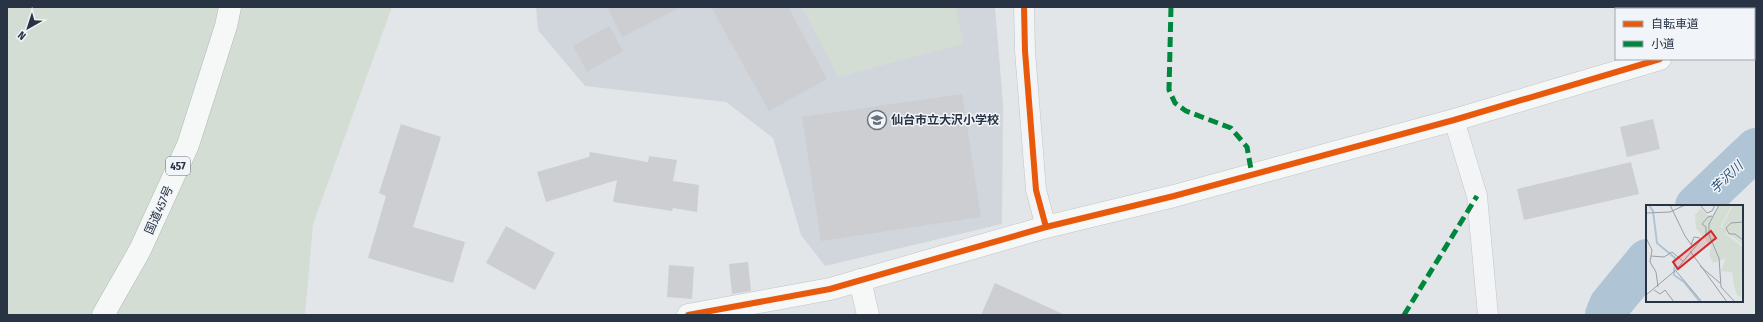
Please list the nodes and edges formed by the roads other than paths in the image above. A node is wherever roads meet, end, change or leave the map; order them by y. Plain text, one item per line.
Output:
1 (230, 7) edge
2 (1024, 7) edge
3 (1657, 60) edge
4 (1454, 120) junction
5 (1046, 227) junction
6 (860, 280) junction
7 (103, 315) edge
8 (688, 315) edge
9 (868, 315) edge
10 (1488, 315) edge

1 - 7 main road, 国道457号 / 457
2 - 5 street
3 - 4 main road
4 - 5 main road
4 - 10 street
5 - 6 main road
6 - 8 main road
6 - 9 main road

